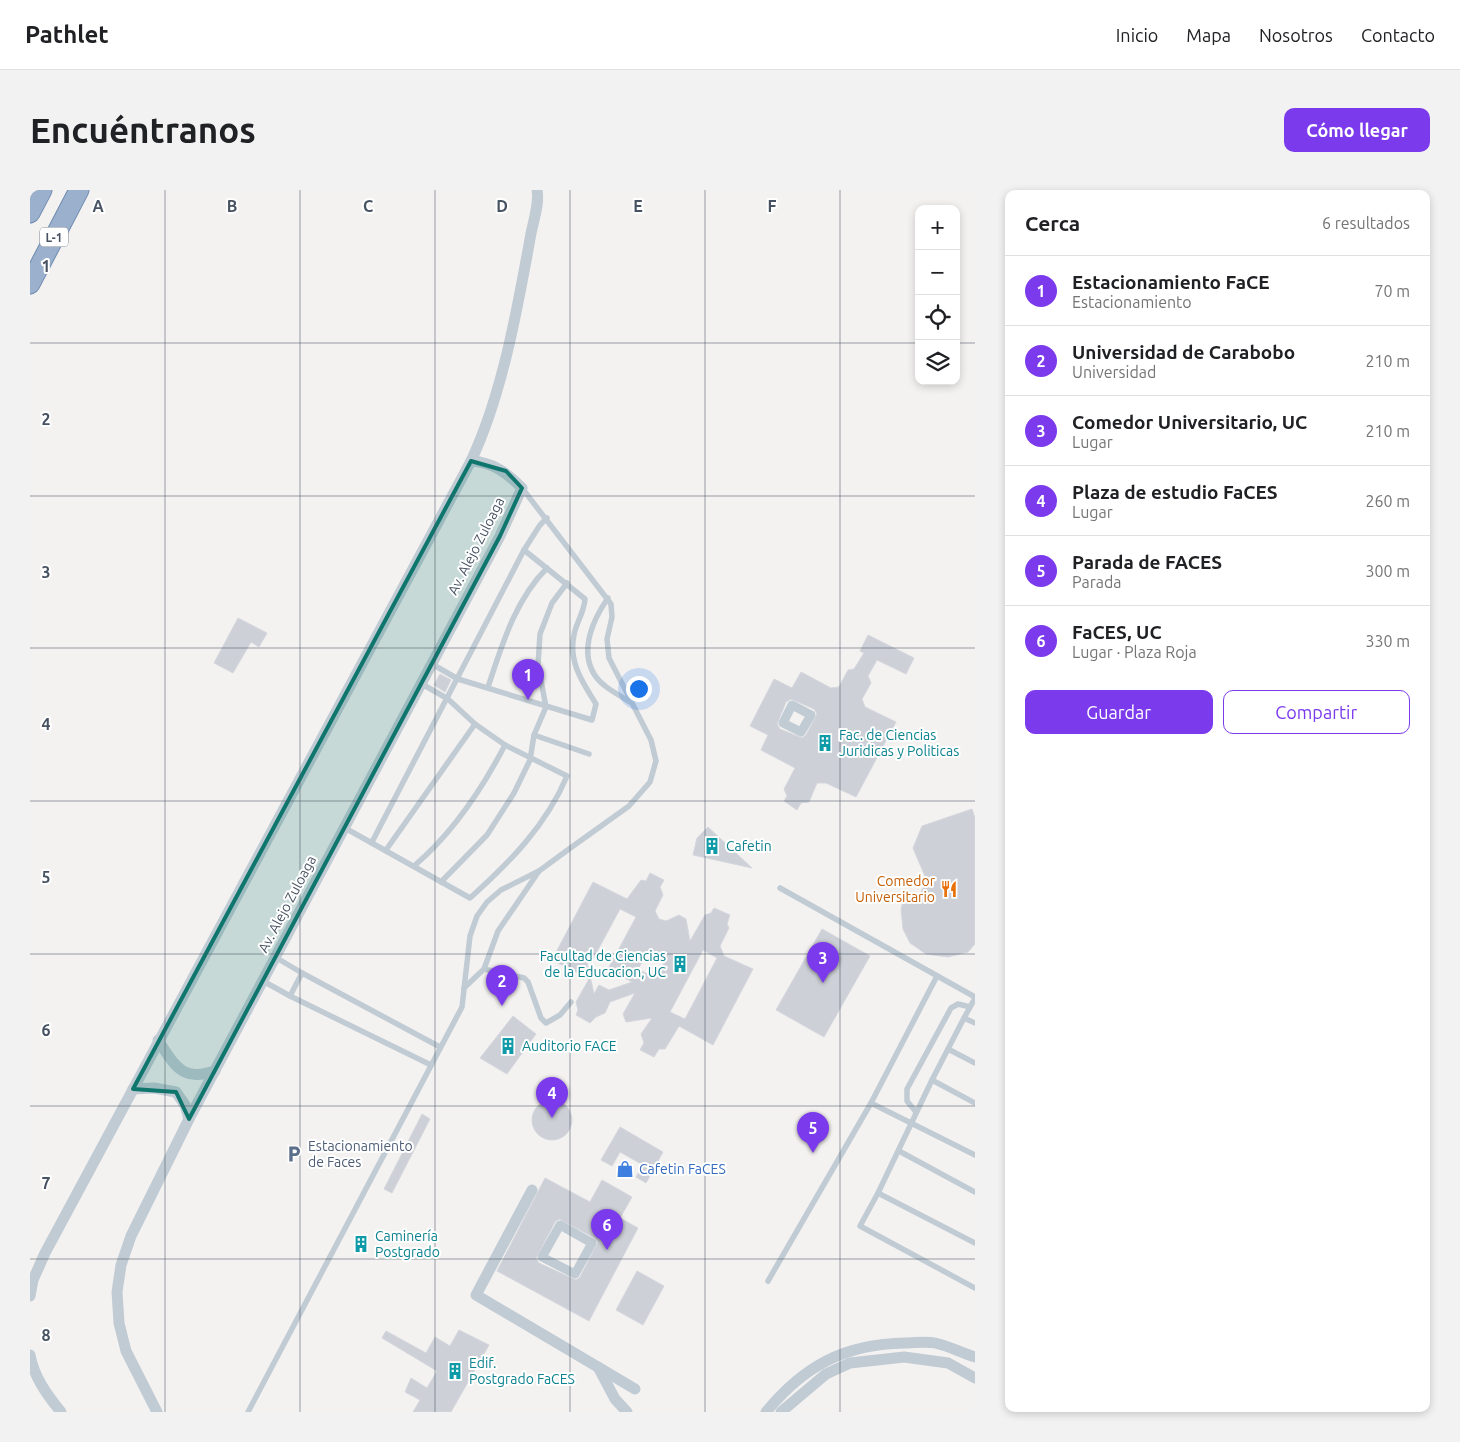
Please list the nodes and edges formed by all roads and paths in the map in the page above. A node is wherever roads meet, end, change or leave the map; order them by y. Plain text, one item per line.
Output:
1 (42, 190) edge
2 (79, 190) edge
3 (537, 190) edge
4 (30, 213) edge
5 (30, 284) edge
6 (471, 461) junction
7 (522, 488) junction
8 (547, 518) junction
9 (524, 550) junction
10 (548, 568) junction
11 (567, 583) junction
12 (608, 598) junction
13 (432, 664) junction
14 (458, 679) junction
15 (422, 684) junction
16 (488, 687) junction
17 (448, 700) junction
18 (632, 704) junction
19 (546, 707) junction
20 (475, 724) junction
21 (534, 735) junction
22 (504, 745) junction
23 (589, 754) dead end
24 (530, 760) junction
25 (345, 828) junction
26 (372, 842) junction
27 (386, 850) junction
28 (414, 866) junction
29 (539, 871) junction
30 (441, 882) junction
31 (780, 888) dead end
32 (275, 957) junction
33 (484, 969) junction
34 (302, 973) junction
35 (938, 976) junction
36 (263, 981) junction
37 (464, 988) junction
38 (290, 996) junction
39 (975, 997) edge
40 (571, 1002) dead end
41 (970, 1007) junction
42 (964, 1018) junction
43 (975, 1023) edge
44 (158, 1040) junction
45 (440, 1047) junction
46 (948, 1049) junction
47 (975, 1063) edge
48 (431, 1065) junction
49 (215, 1071) junction
50 (932, 1080) junction
51 (133, 1089) junction
52 (871, 1103) junction
53 (975, 1103) edge
54 (916, 1112) junction
55 (189, 1119) junction
56 (911, 1122) junction
57 (899, 1151) junction
58 (975, 1155) edge
59 (532, 1190) dead end
60 (975, 1192) edge
61 (878, 1193) junction
62 (560, 1225) joint
63 (975, 1243) edge
64 (768, 1281) dead end
65 (975, 1288) edge
66 (30, 1296) edge
67 (30, 1355) edge
68 (975, 1357) edge
69 (597, 1366) junction
70 (975, 1378) edge
71 (636, 1389) dead end
72 (61, 1412) edge
73 (157, 1412) edge
74 (248, 1412) edge
75 (627, 1412) edge
76 (766, 1412) edge
77 (780, 1412) edge

1 - 4 highway, L-1
2 - 5 highway, L-1
3 - 6 street
6 - 7 street, Av. Alejo Zuloaga
6 - 44 street
7 - 8 lane
7 - 13 street, Av. Alejo Zuloaga
8 - 9 lane
8 - 12 lane
9 - 10 lane
9 - 14 lane
10 - 11 lane
10 - 16 lane
11 - 19 lane
11 - 19 lane
12 - 18 lane
12 - 18 lane
13 - 14 lane
13 - 15 street, Av. Alejo Zuloaga
14 - 16 lane
14 - 17 lane
15 - 17 lane
15 - 25 street, Av. Alejo Zuloaga
16 - 19 lane
17 - 20 lane
17 - 26 lane
18 - 29 lane
19 - 21 lane
20 - 22 lane
20 - 27 lane
21 - 23 lane
21 - 24 lane
22 - 24 lane
22 - 28 lane
24 - 30 lane
24 - 30 lane
25 - 26 lane
25 - 32 street, Av. Alejo Zuloaga
26 - 27 lane
27 - 28 lane
28 - 30 lane
29 - 33 lane
29 - 37 lane
31 - 35 lane
32 - 34 lane
32 - 36 street, Av. Alejo Zuloaga
33 - 37 lane
33 - 40 lane
34 - 38 lane
34 - 45 lane
35 - 39 lane
35 - 52 lane
36 - 38 lane
36 - 49 street, Av. Alejo Zuloaga
37 - 45 lane
38 - 48 lane
39 - 41 lane
41 - 42 lane
41 - 54 lane
42 - 43 lane
42 - 46 lane
44 - 49 street
44 - 51 street
45 - 48 lane
46 - 47 lane
46 - 50 lane
48 - 74 lane
49 - 55 street, Av. Alejo Zuloaga
50 - 53 lane
50 - 54 lane
51 - 55 street
51 - 66 street
52 - 56 lane
52 - 64 lane
54 - 56 lane
55 - 73 street, Av. Alejo Zuloaga
56 - 57 lane
56 - 58 lane
57 - 60 lane
57 - 61 lane
59 - 69 street
61 - 63 lane
61 - 65 lane
62 - 62 street
67 - 72 street
68 - 76 street
69 - 71 street
69 - 75 street
70 - 77 street

